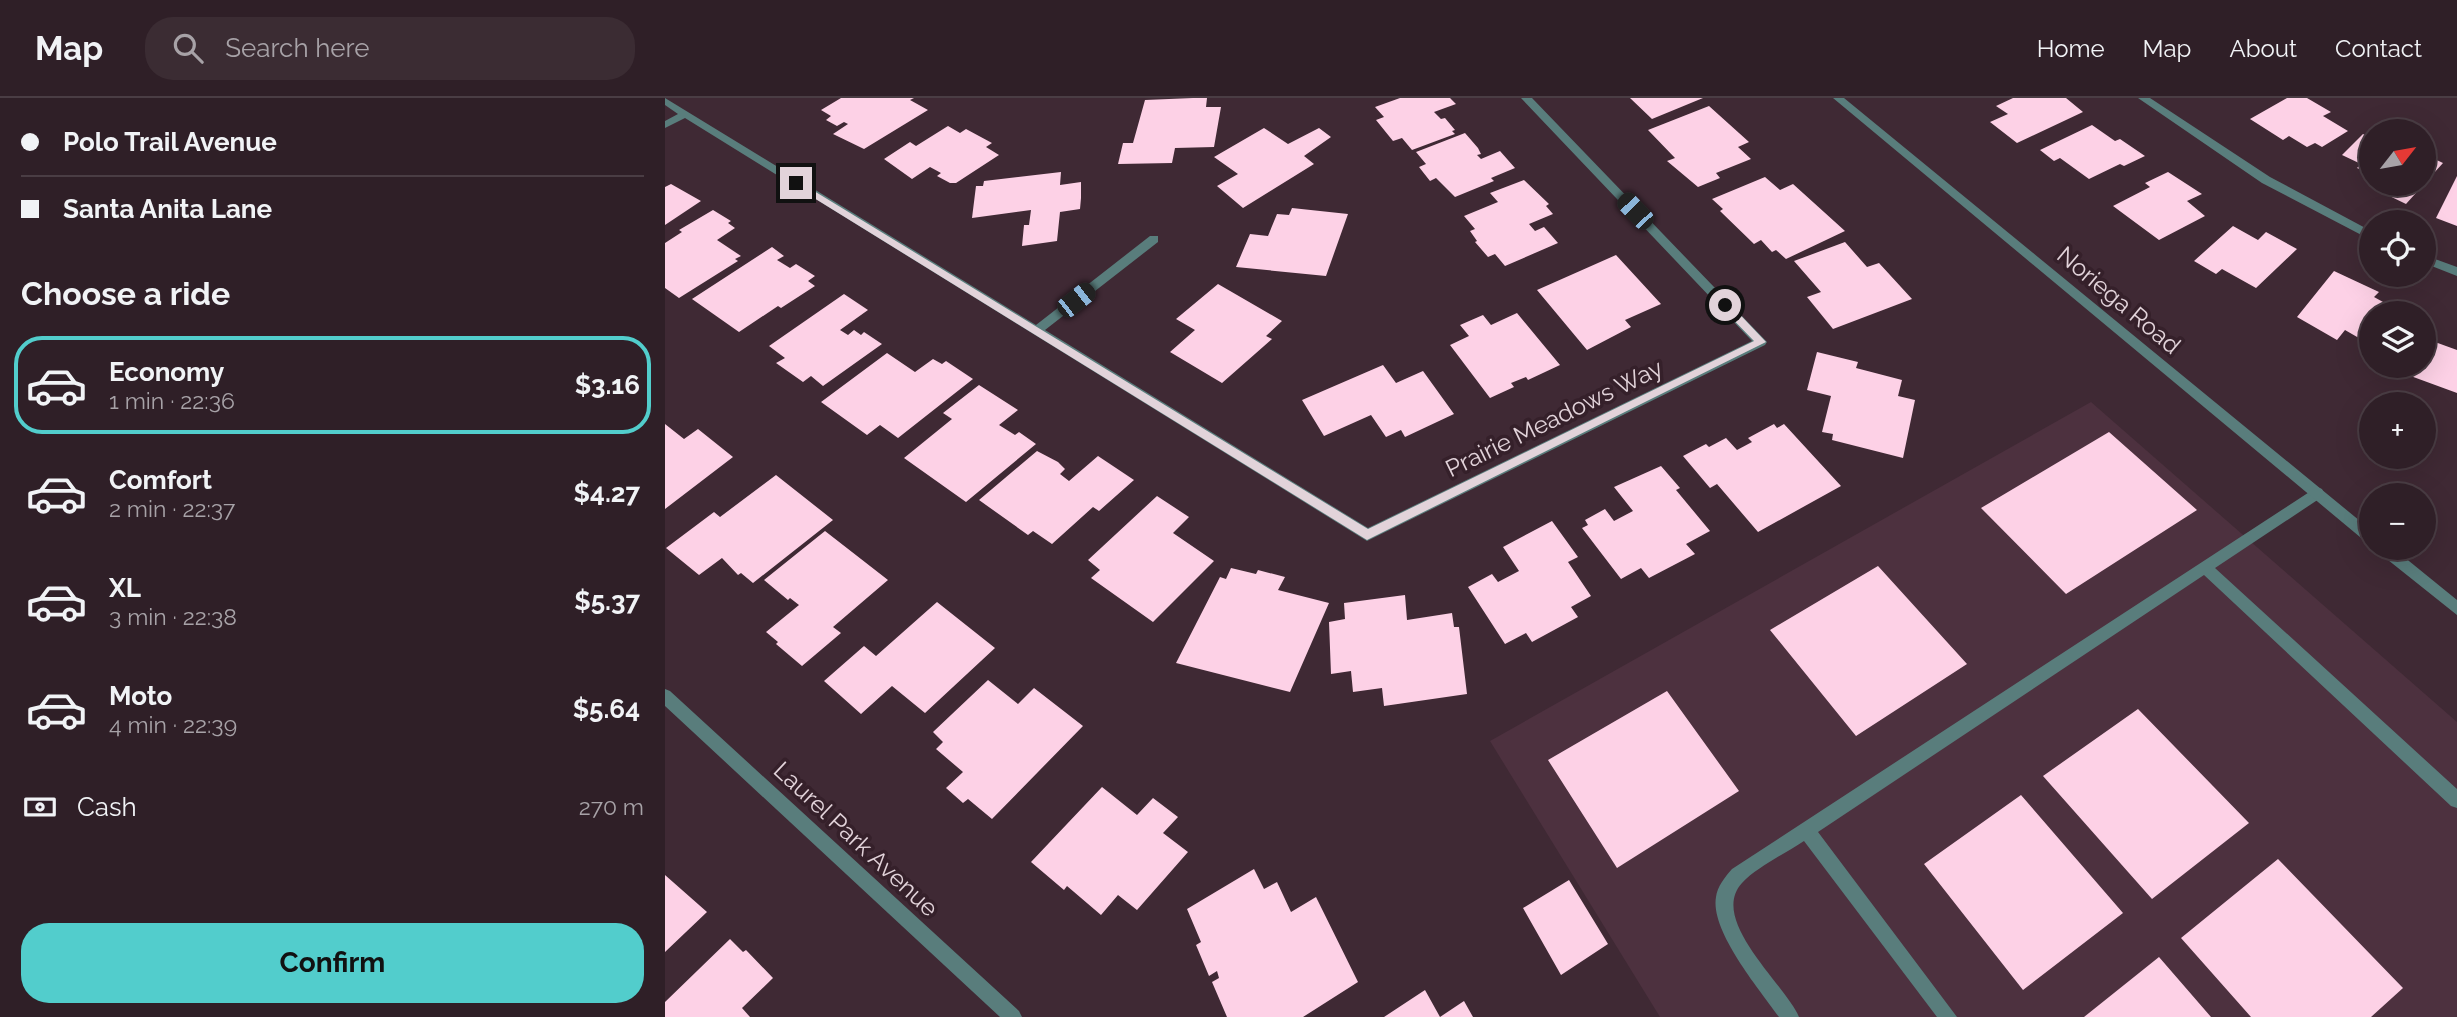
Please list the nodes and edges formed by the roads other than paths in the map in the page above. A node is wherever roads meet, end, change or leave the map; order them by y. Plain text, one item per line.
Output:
1 (1526, 98) edge
2 (1838, 98) edge
3 (2143, 98) edge
4 (665, 101) edge
5 (685, 114) junction
6 (665, 125) edge
7 (2359, 230) edge
8 (1154, 239) dead end
9 (2436, 264) edge
10 (2457, 272) edge
11 (1036, 331) junction
12 (2317, 493) junction
13 (2359, 528) edge
14 (2398, 560) edge
15 (2205, 568) junction
16 (2457, 609) edge
17 (665, 696) edge
18 (2457, 800) edge
19 (1806, 830) junction
20 (1013, 1017) edge
21 (1790, 1017) edge
22 (1948, 1017) edge

1 - 11 street, Prairie Meadows Way
2 - 12 street, Noriega Road
3 - 7 street
4 - 5 street
5 - 6 street
5 - 11 street
8 - 11 street
9 - 10 street
12 - 13 street, Noriega Road
12 - 15 street
14 - 16 street
15 - 18 street
15 - 19 street
17 - 20 street, Laurel Park Avenue
19 - 21 street
19 - 22 street

